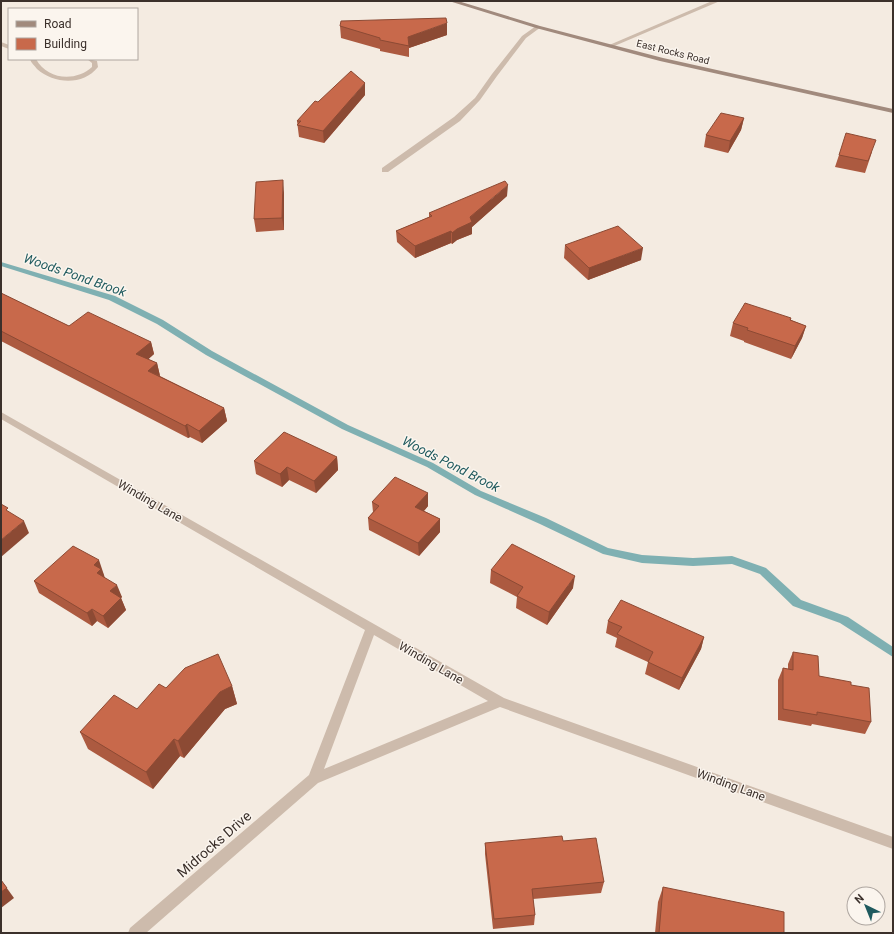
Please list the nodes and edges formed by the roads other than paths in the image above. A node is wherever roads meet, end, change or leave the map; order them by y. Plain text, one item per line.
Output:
1 (452, 1) edge
2 (717, 1) edge
3 (538, 27) junction
4 (610, 46) junction
5 (33, 60) edge
6 (92, 60) edge
7 (893, 111) edge
8 (385, 170) dead end
9 (1, 415) edge
10 (371, 628) junction
11 (500, 702) junction
12 (314, 779) junction
13 (893, 843) edge
14 (135, 933) edge

1 - 3 street, East Rocks Road
2 - 4 street
3 - 4 street, East Rocks Road
3 - 8 street
4 - 7 street, East Rocks Road
5 - 6 street
9 - 10 street, Winding Lane
10 - 11 street, Winding Lane
10 - 12 street, Midrocks Drive
11 - 12 street, Midrocks Drive
11 - 13 street, Winding Lane
12 - 14 street, Midrocks Drive

